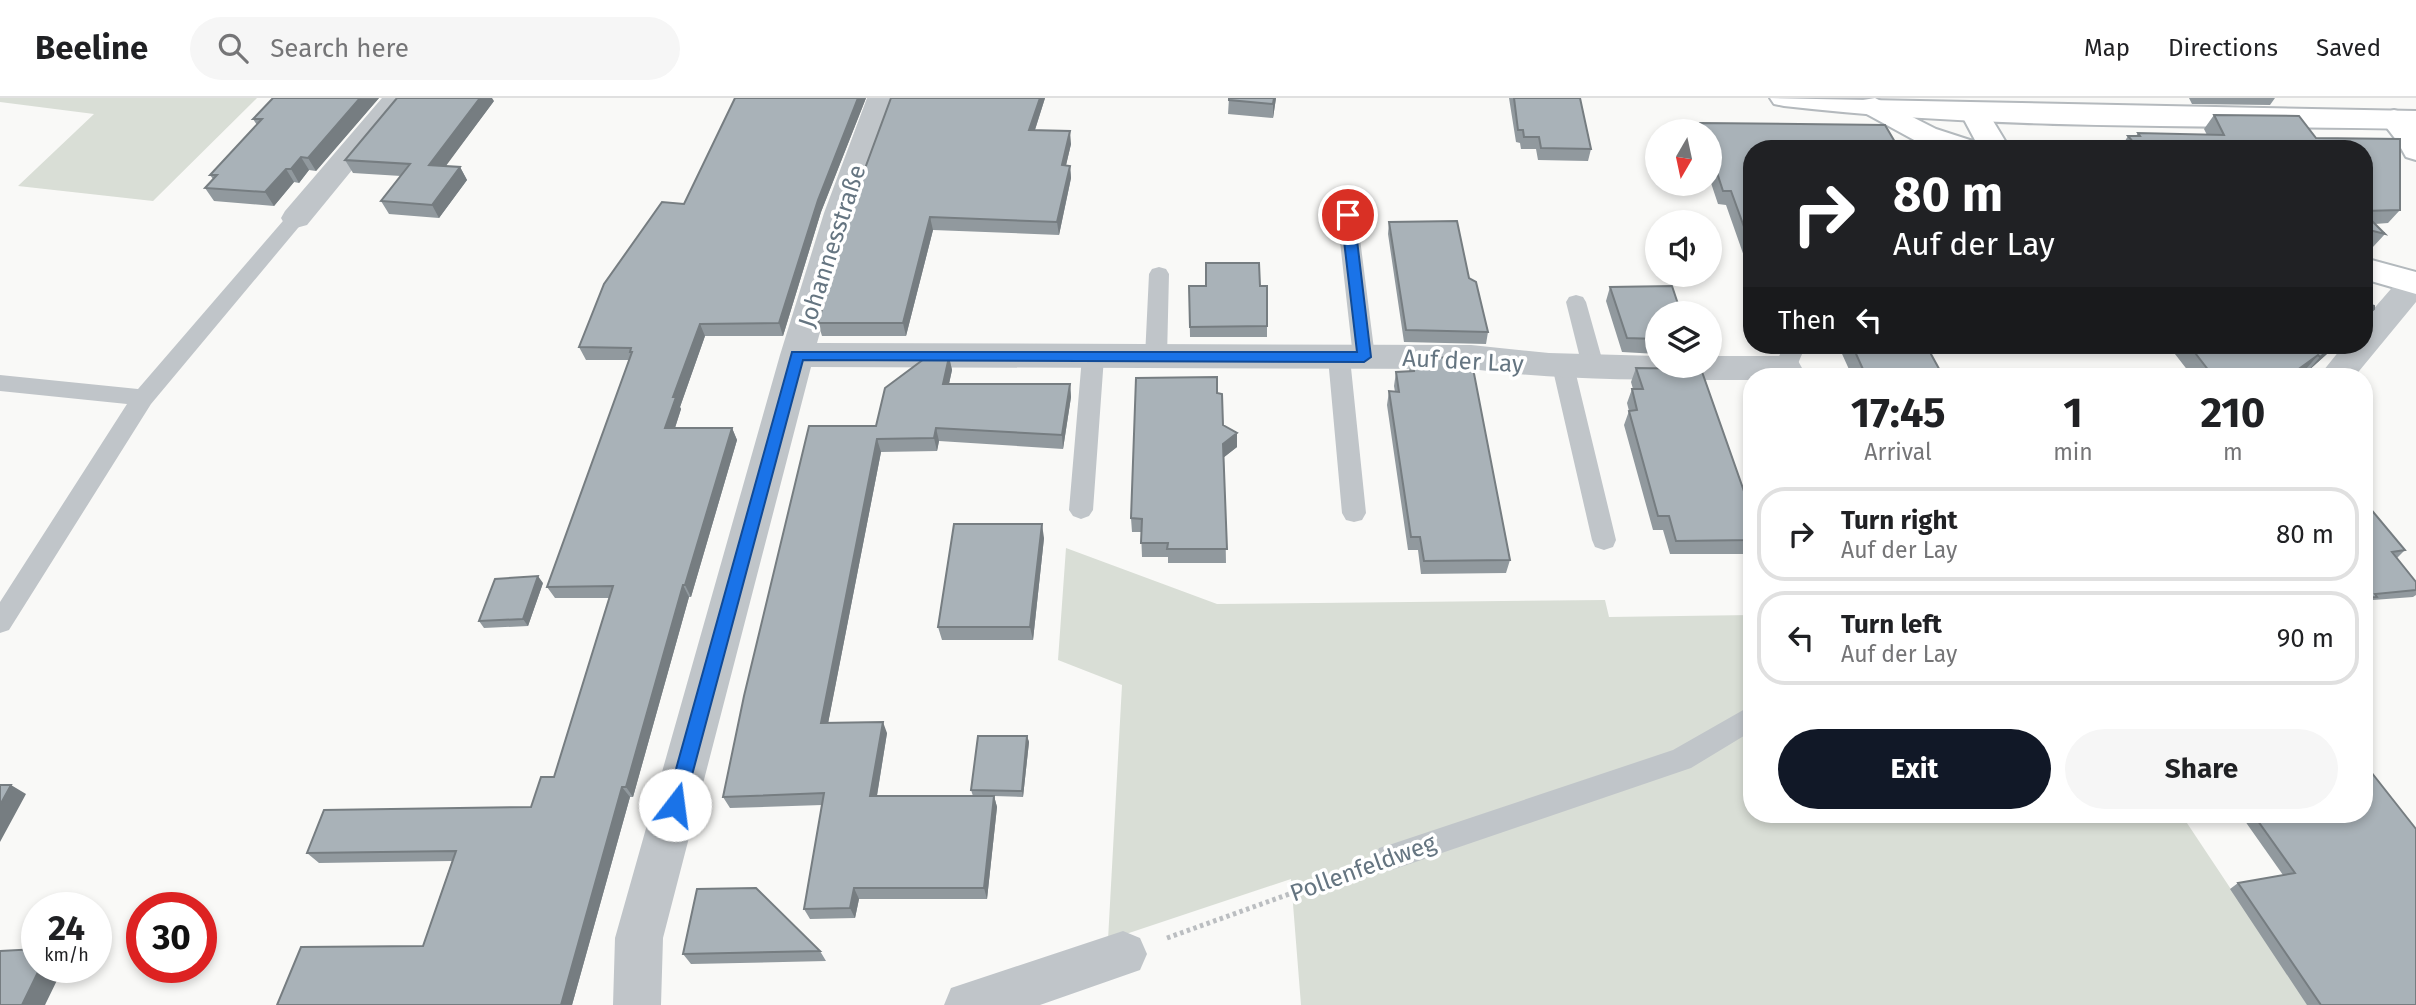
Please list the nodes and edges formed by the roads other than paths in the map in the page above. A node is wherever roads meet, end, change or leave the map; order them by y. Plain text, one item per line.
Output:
1 (397, 98) edge
2 (881, 98) edge
3 (1784, 98) edge
4 (1873, 106) junction
5 (1974, 112) junction
6 (2405, 119) edge
7 (1941, 140) edge
8 (1990, 140) edge
9 (2416, 151) edge
10 (1348, 215) dead end
11 (296, 218) joint
12 (2373, 270) edge
13 (1159, 274) dead end
14 (2415, 282) edge
15 (1576, 302) dead end
16 (2373, 333) edge
17 (2355, 354) edge
18 (797, 355) junction
19 (1093, 357) junction
20 (1156, 357) junction
21 (1351, 358) junction
22 (1789, 363) edge
23 (1578, 366) junction
24 (2343, 368) edge
25 (0, 383) edge
26 (143, 398) junction
27 (1081, 510) dead end
28 (1354, 513) dead end
29 (1604, 540) dead end
30 (0, 623) edge
31 (1743, 722) edge
32 (1389, 858) road end
33 (1123, 954) road end
34 (637, 1005) edge
35 (968, 1005) edge

1 - 11 street
2 - 18 street, Johannesstraße
3 - 4 main road
4 - 5 main road
4 - 7 main road
5 - 6 main road
5 - 8 main road
6 - 9 main road
10 - 21 lane
11 - 26 lane
12 - 14 main road
13 - 20 lane
14 - 16 street
15 - 23 lane
17 - 24 street
18 - 19 street, Auf der Lay
18 - 34 street, Johannesstraße
19 - 20 street, Auf der Lay
19 - 27 lane
20 - 21 street, Auf der Lay
21 - 23 street, Auf der Lay
21 - 28 lane
22 - 23 street, Auf der Lay
23 - 29 lane
25 - 26 lane
26 - 30 lane
31 - 32 lane, Pollenfeldweg
33 - 35 street

